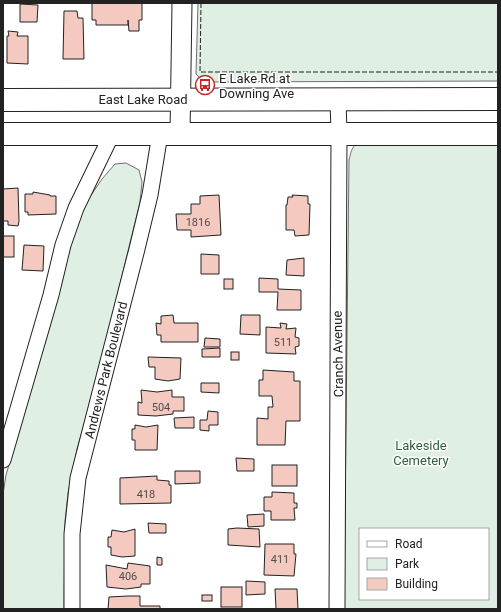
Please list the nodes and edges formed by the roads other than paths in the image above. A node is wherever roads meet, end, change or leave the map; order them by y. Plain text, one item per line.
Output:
1 (182, 3) edge
2 (338, 99) junction
3 (498, 99) edge
4 (3, 100) edge
5 (181, 100) junction
6 (3, 134) edge
7 (112, 134) junction
8 (170, 134) junction
9 (340, 134) junction
10 (498, 134) edge
11 (3, 460) edge
12 (72, 609) edge
13 (337, 609) edge

1 - 5 street
2 - 3 main road, East Lake Road
2 - 5 main road, East Lake Road
2 - 9 street, Cranch Avenue
4 - 5 main road, East Lake Road
5 - 8 street
6 - 7 main road
7 - 8 main road
7 - 11 street
8 - 9 main road
8 - 12 street, Andrews Park Boulevard
9 - 10 main road
9 - 13 street, Cranch Avenue

